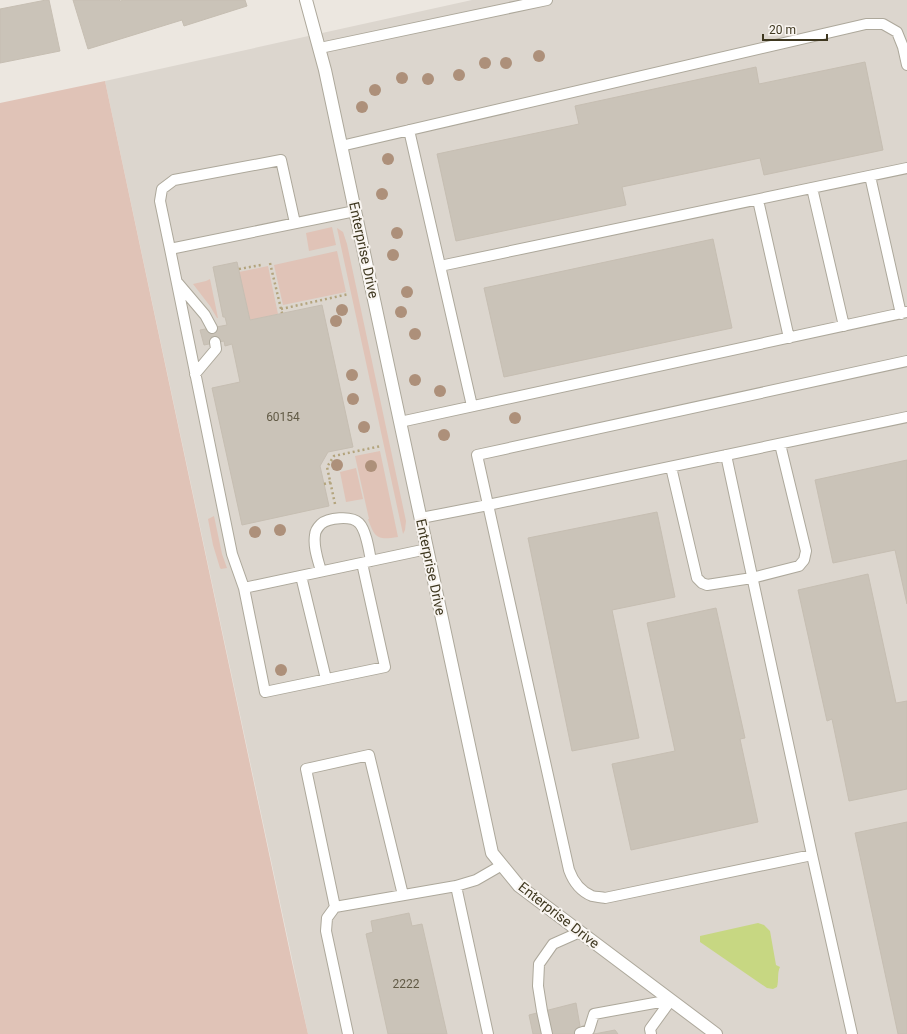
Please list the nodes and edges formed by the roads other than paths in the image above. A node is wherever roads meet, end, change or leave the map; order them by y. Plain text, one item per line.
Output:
1 (306, 0) edge
2 (547, 0) edge
3 (320, 48) junction
4 (907, 65) edge
5 (409, 130) junction
6 (341, 146) junction
7 (907, 168) edge
8 (870, 176) junction
9 (812, 188) junction
10 (758, 200) junction
11 (355, 211) junction
12 (295, 223) junction
13 (170, 249) junction
14 (440, 266) junction
15 (176, 280) junction
16 (904, 313) edge
17 (844, 326) junction
18 (212, 328) dead end
19 (789, 338) junction
20 (215, 342) dead end
21 (907, 361) edge
22 (195, 374) junction
23 (472, 406) junction
24 (907, 417) edge
25 (400, 422) junction
26 (780, 444) junction
27 (726, 455) junction
28 (671, 467) junction
29 (488, 505) junction
30 (421, 518) junction
31 (427, 549) junction
32 (366, 562) junction
33 (321, 571) junction
34 (301, 576) junction
35 (752, 578) junction
36 (244, 588) junction
37 (326, 679) junction
38 (812, 855) junction
39 (502, 865) junction
40 (456, 886) junction
41 (402, 895) junction
42 (335, 907) junction
43 (580, 932) junction
44 (671, 1000) junction
45 (580, 1032) dead end
46 (348, 1034) edge
47 (488, 1034) edge
48 (547, 1034) edge
49 (651, 1034) edge
50 (716, 1034) edge
51 (852, 1034) edge

1 - 3 street, Enterprise Drive
2 - 3 lane
3 - 6 street, Enterprise Drive
4 - 5 lane
5 - 6 lane
5 - 14 lane
6 - 11 street, Enterprise Drive
7 - 8 lane
8 - 9 lane
8 - 16 lane
9 - 10 lane
9 - 17 lane
10 - 14 lane
10 - 19 lane
11 - 12 lane
11 - 25 street, Enterprise Drive
12 - 13 lane
12 - 13 lane
13 - 15 lane
14 - 23 lane
15 - 18 lane
15 - 22 lane
16 - 17 lane
17 - 19 lane
19 - 23 lane
20 - 22 lane
21 - 29 lane
22 - 36 lane
23 - 25 lane
24 - 26 lane
25 - 30 street, Enterprise Drive
26 - 27 lane
26 - 35 lane
27 - 28 lane
27 - 35 lane
28 - 29 lane
28 - 35 lane
29 - 30 lane
29 - 38 lane
30 - 31 street, Enterprise Drive
31 - 32 lane
31 - 39 street, Enterprise Drive
32 - 33 lane
32 - 33 lane
32 - 37 lane
33 - 34 lane
34 - 36 lane
34 - 37 lane
35 - 38 lane
36 - 37 lane
38 - 51 lane
39 - 40 lane
39 - 43 street, Enterprise Drive
40 - 41 lane
40 - 47 lane
41 - 42 lane
41 - 42 lane
42 - 46 lane
43 - 44 street, Enterprise Drive
43 - 48 lane
44 - 45 lane
44 - 49 lane
44 - 50 street, Enterprise Drive

